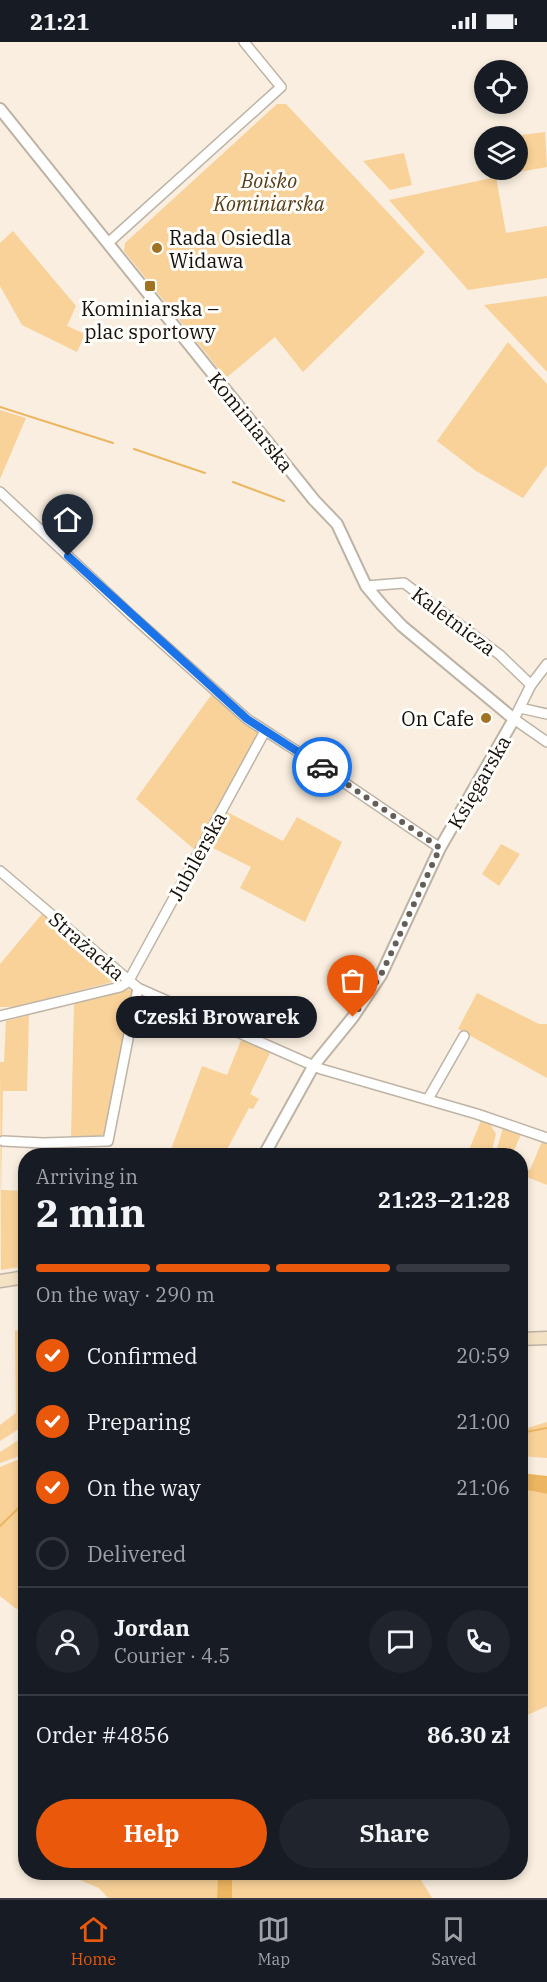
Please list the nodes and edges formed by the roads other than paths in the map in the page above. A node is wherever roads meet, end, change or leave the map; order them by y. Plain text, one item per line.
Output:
1 (244, 42) edge
2 (0, 109) edge
3 (108, 243) junction
4 (0, 492) edge
5 (366, 586) junction
6 (547, 664) edge
7 (529, 683) junction
8 (520, 708) junction
9 (547, 714) edge
10 (514, 719) junction
11 (266, 731) junction
12 (547, 742) edge
13 (440, 848) junction
14 (0, 871) edge
15 (128, 982) junction
16 (138, 988) junction
17 (0, 1016) edge
18 (464, 1036) dead end
19 (314, 1065) junction
20 (428, 1100) junction
21 (547, 1138) edge
22 (3, 1141) dead end
23 (268, 1148) edge
24 (18, 1278) edge
25 (0, 1281) edge
26 (547, 1338) edge
27 (528, 1339) edge

1 - 3 street
2 - 3 street, Kominiarska
3 - 5 street, Kominiarska
4 - 11 street
5 - 7 street, Kaletnicza
5 - 10 street, Kominiarska
6 - 7 street
7 - 8 street
8 - 9 street
8 - 10 street
10 - 12 street
10 - 13 street, Księgarska
11 - 13 street
11 - 15 street, Jubilerska
13 - 19 street, Księgarska
14 - 15 street, Strażacka
15 - 16 street, Strażacka
15 - 17 street
16 - 19 street, Strażacka
16 - 22 street
18 - 20 street
19 - 20 street, Strażacka
19 - 23 street, Księgarska
20 - 21 street, Strażacka
24 - 25 main road
26 - 27 main road

